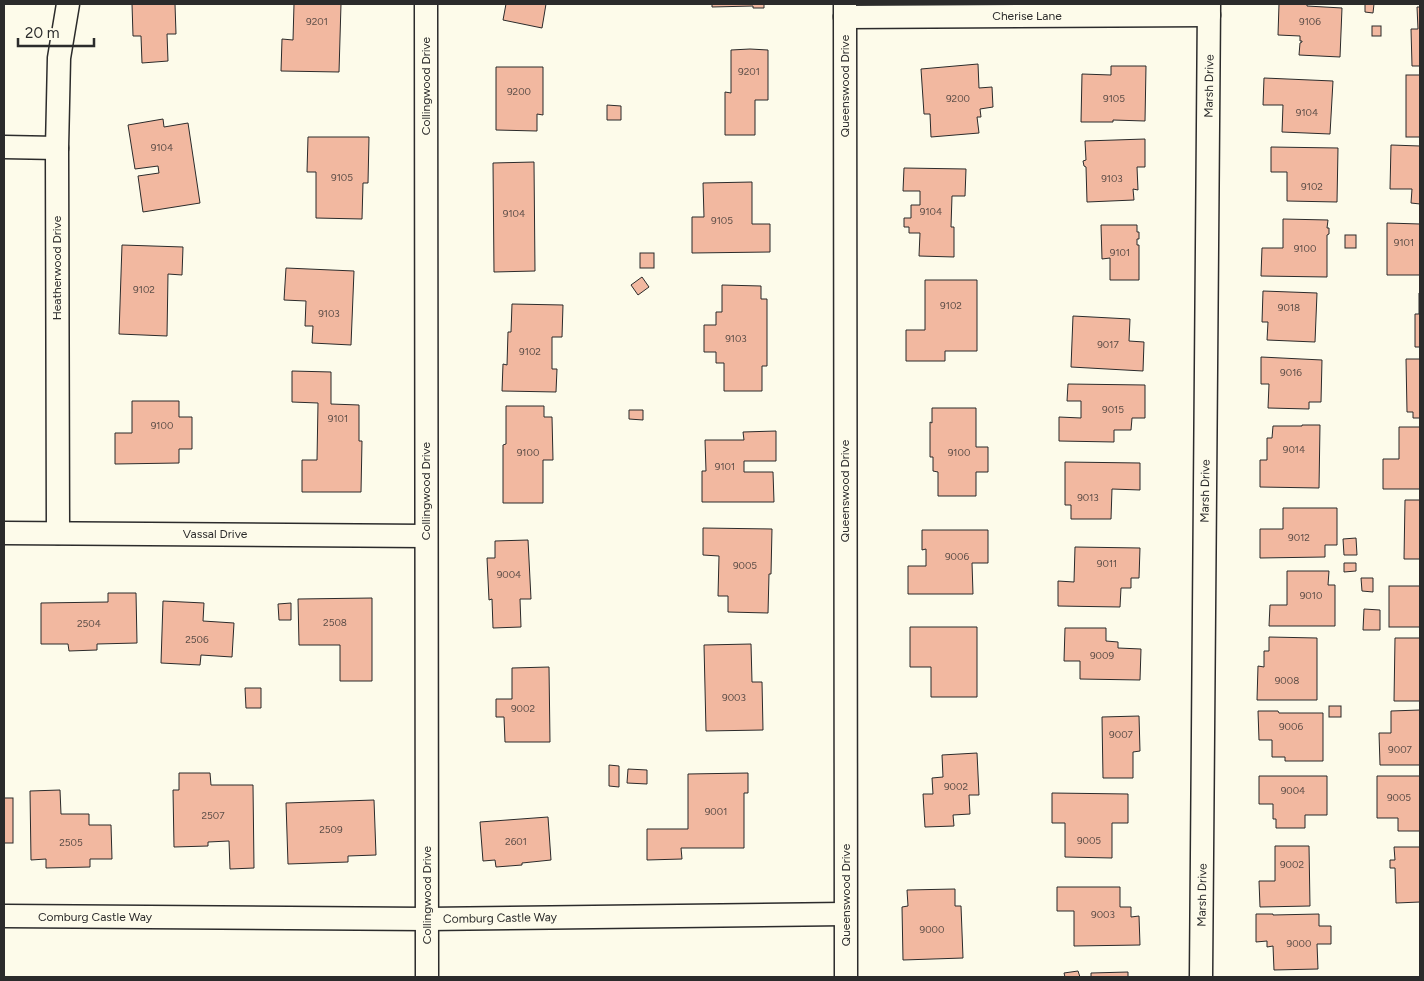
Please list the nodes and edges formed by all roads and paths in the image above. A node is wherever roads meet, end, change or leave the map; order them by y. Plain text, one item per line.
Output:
1 (68, 4) edge
2 (426, 4) edge
3 (845, 10) edge
4 (1209, 10) edge
5 (4, 147) edge
6 (57, 148) junction
7 (4, 533) edge
8 (58, 533) junction
9 (426, 536) junction
10 (846, 914) junction
11 (4, 916) edge
12 (427, 918) junction
13 (427, 977) edge
14 (846, 977) edge
15 (1201, 977) edge

1 - 6 street, Heatherwood Drive
2 - 9 street, Collingwood Drive
3 - 4 street, Cherise Lane
3 - 10 street, Queenswood Drive
4 - 15 street, Marsh Drive
5 - 6 street
6 - 8 street, Heatherwood Drive
7 - 8 street, Vassal Drive
8 - 9 street, Vassal Drive
9 - 12 street, Collingwood Drive
10 - 12 street, Comburg Castle Way
10 - 14 street, Queenswood Drive
11 - 12 street, Comburg Castle Way
12 - 13 street, Collingwood Drive

